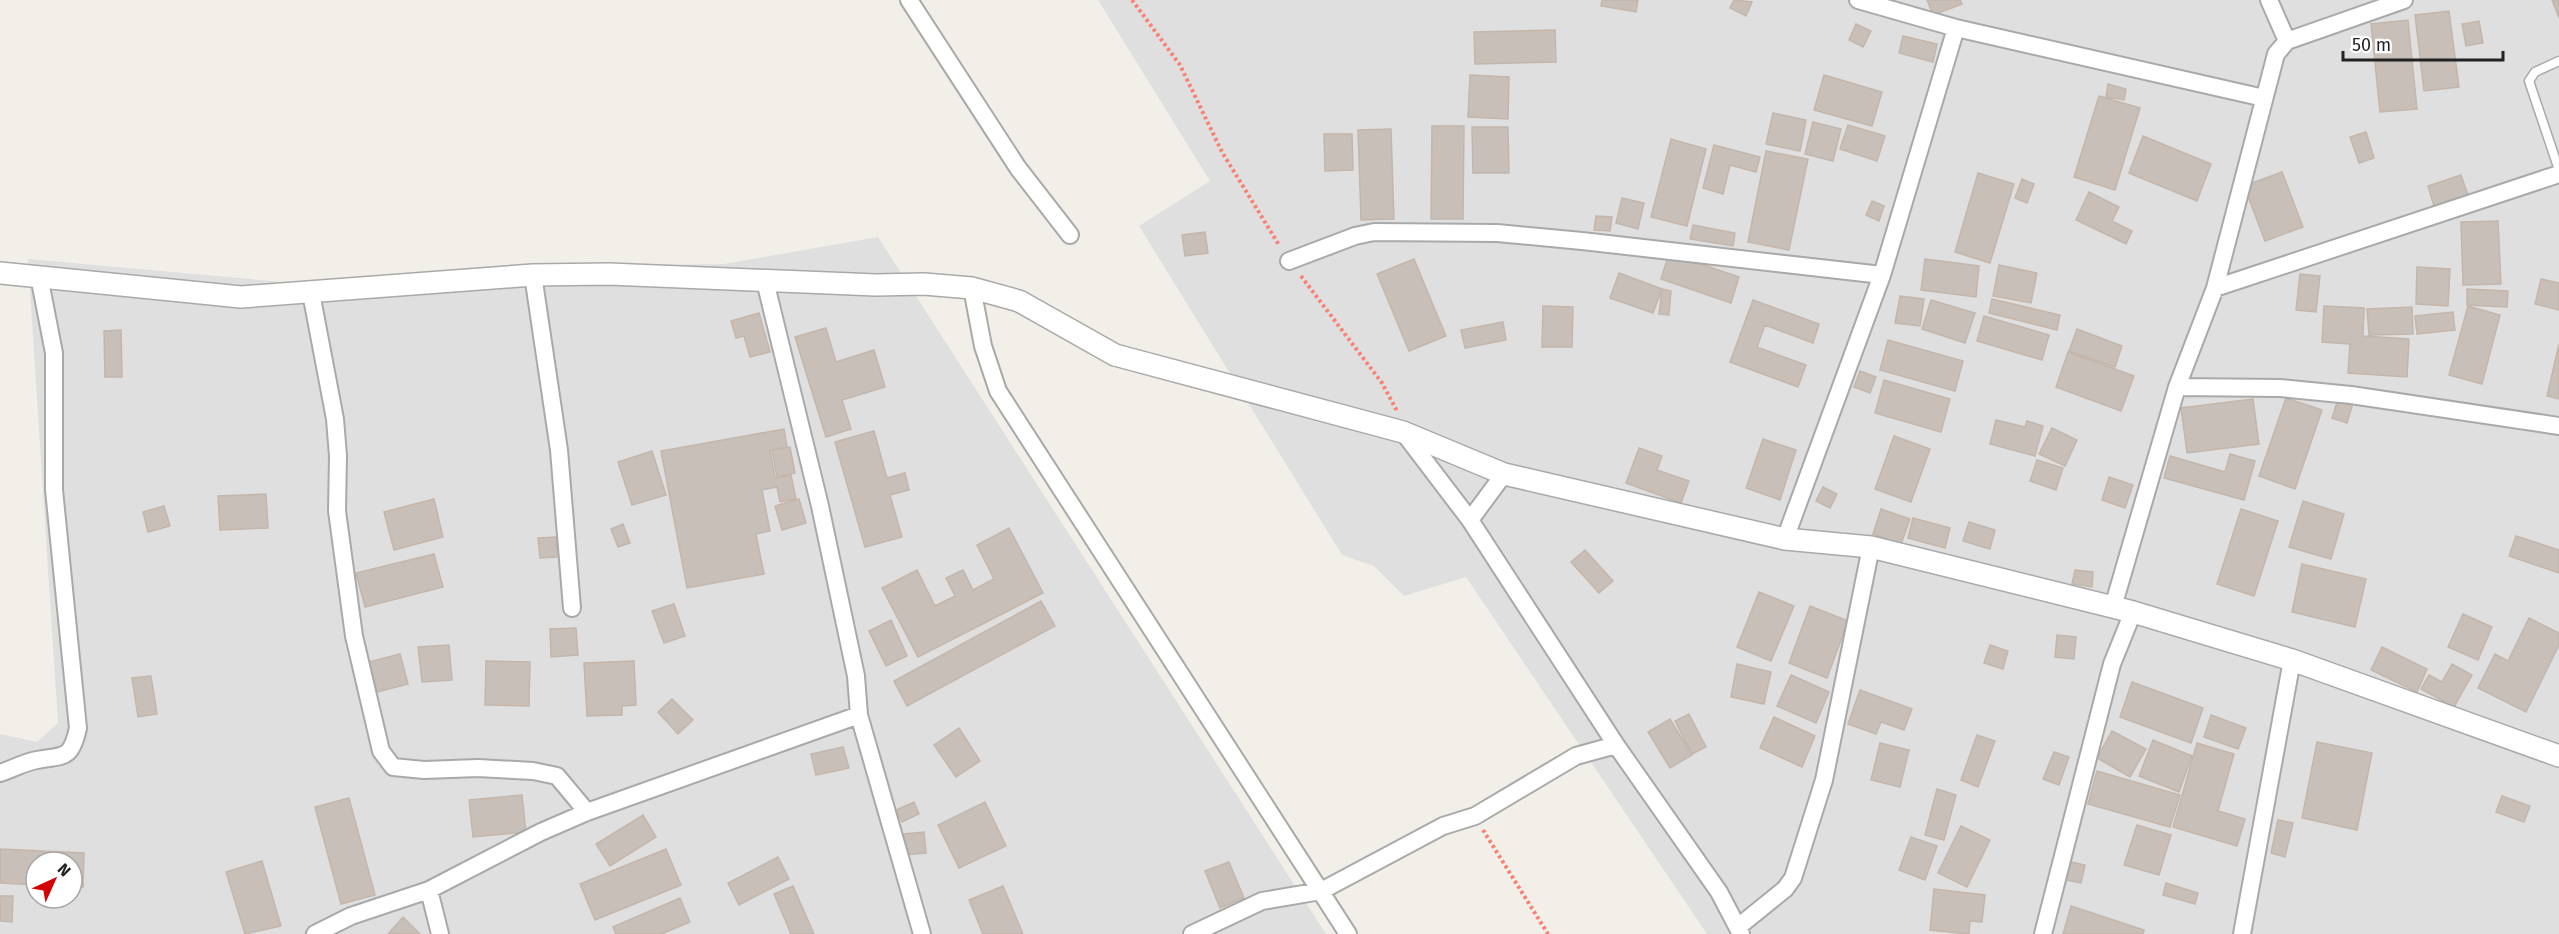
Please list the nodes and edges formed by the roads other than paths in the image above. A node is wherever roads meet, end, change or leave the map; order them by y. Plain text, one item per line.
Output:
1 (909, 0) edge
2 (1858, 0) edge
3 (2269, 0) edge
4 (2404, 0) edge
5 (1956, 28) junction
6 (2288, 41) junction
7 (2559, 61) edge
8 (2264, 98) junction
9 (2559, 172) edge
10 (1070, 235) dead end
11 (1289, 261) road end
12 (0, 273) edge
13 (533, 275) junction
14 (1882, 275) junction
15 (39, 276) junction
16 (765, 281) junction
17 (972, 288) junction
18 (2215, 288) junction
19 (311, 293) junction
20 (2177, 387) junction
21 (2559, 426) edge
22 (1403, 432) junction
23 (1504, 474) junction
24 (1470, 520) junction
25 (1785, 539) junction
26 (1871, 547) junction
27 (572, 608) dead end
28 (2123, 610) junction
29 (2292, 660) junction
30 (859, 715) junction
31 (1616, 745) junction
32 (2559, 756) edge
33 (0, 773) edge
34 (587, 812) junction
35 (429, 890) junction
36 (1321, 891) junction
37 (1740, 931) edge
38 (315, 934) edge
39 (440, 934) edge
40 (922, 934) edge
41 (1192, 934) edge
42 (1348, 934) edge
43 (2043, 934) edge
44 (2242, 934) edge

1 - 10 street
2 - 5 street
3 - 6 street
4 - 6 street
5 - 8 street
5 - 14 street
6 - 8 street
7 - 9 lane
8 - 18 street
9 - 18 street
11 - 14 street
12 - 15 street
13 - 16 street
13 - 19 street
13 - 27 street
14 - 25 street
15 - 19 street
15 - 33 street
16 - 17 street
16 - 30 street
17 - 22 street
17 - 36 street
18 - 20 street
19 - 34 street
20 - 21 street
20 - 28 street
22 - 23 street
22 - 24 street
23 - 24 street
23 - 25 street
24 - 31 street
25 - 26 street
26 - 28 street
26 - 37 street
28 - 29 street
28 - 43 street
29 - 32 street
29 - 44 street
30 - 34 street
30 - 40 street
31 - 36 street
31 - 37 street
34 - 35 street
35 - 38 street
35 - 39 street
36 - 41 street
36 - 42 street

